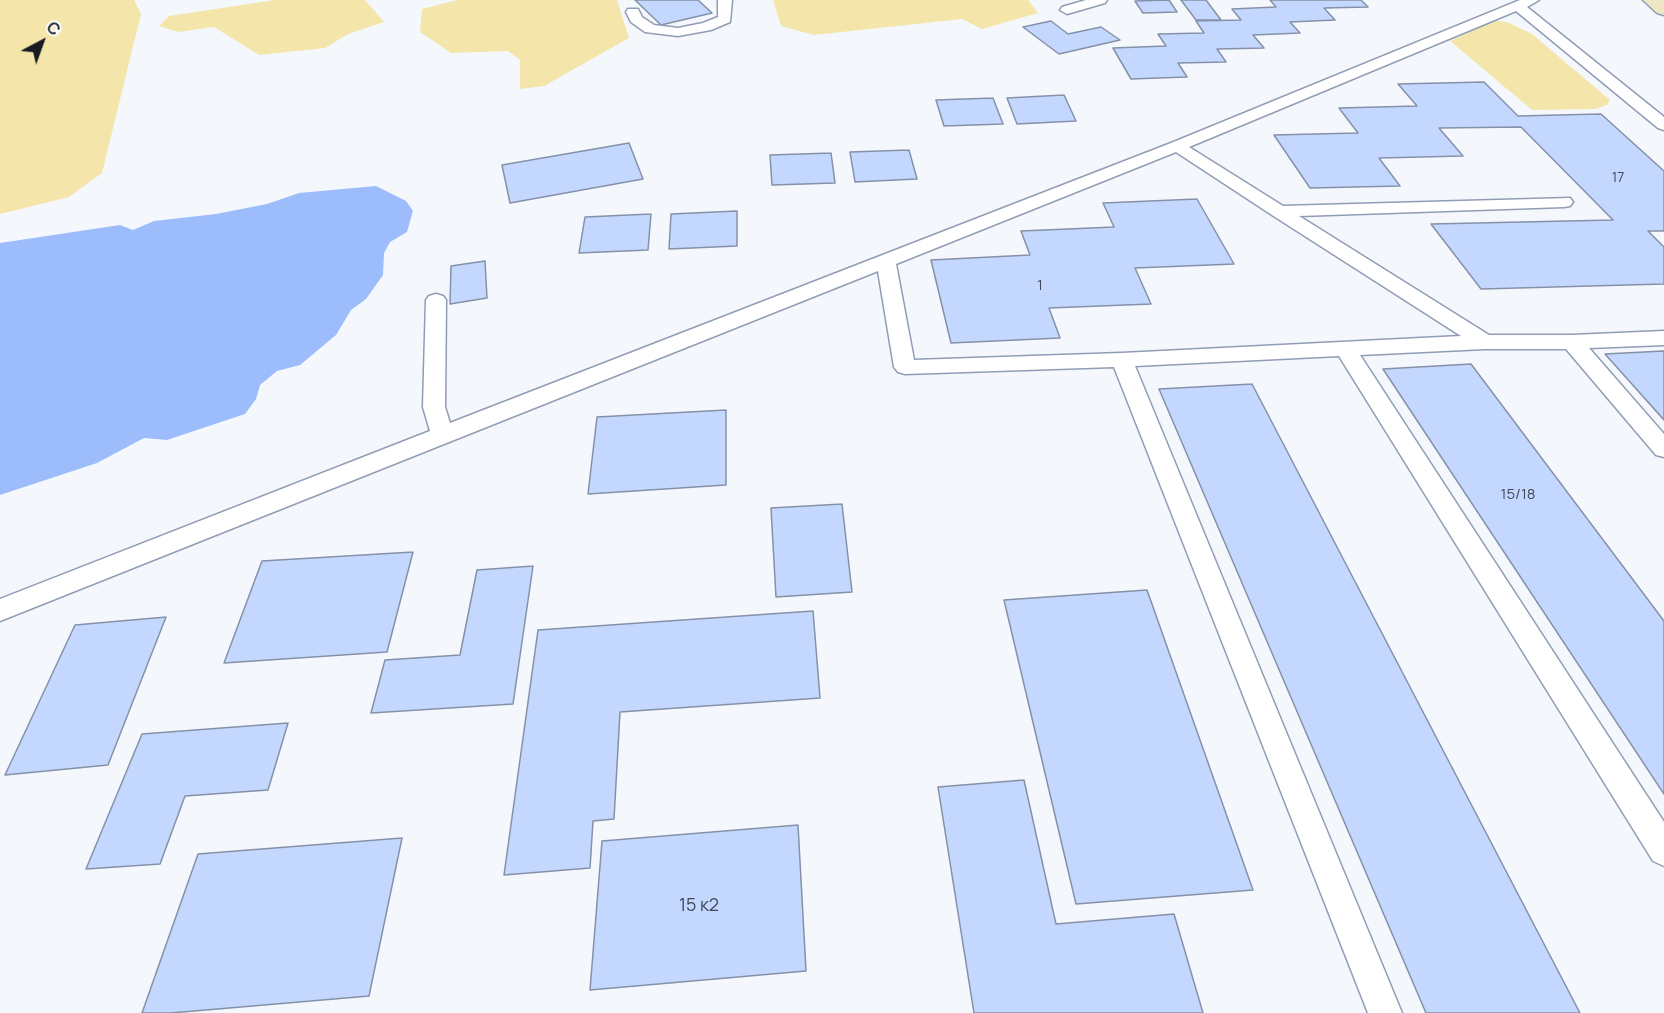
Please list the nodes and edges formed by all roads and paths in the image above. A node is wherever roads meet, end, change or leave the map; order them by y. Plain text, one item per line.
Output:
1 (725, 0) edge
2 (1100, 0) edge
3 (1652, 0) edge
4 (1525, 3) edge
5 (1664, 9) edge
6 (1067, 10) dead end
7 (633, 12) dead end
8 (1664, 125) edge
9 (1177, 146) junction
10 (1564, 202) dead end
11 (1278, 211) junction
12 (886, 262) junction
13 (436, 300) dead end
14 (1664, 338) edge
15 (1485, 342) junction
16 (1572, 342) junction
17 (1345, 349) junction
18 (1122, 360) junction
19 (443, 436) junction
20 (1664, 450) edge
21 (0, 610) edge
22 (1664, 850) edge
23 (1385, 1013) edge

1 - 7 lane
2 - 6 lane
3 - 5 main road
4 - 8 lane
4 - 9 lane
9 - 11 lane
9 - 12 lane
10 - 11 lane
11 - 15 lane
12 - 18 lane
12 - 19 lane
13 - 19 lane
14 - 16 lane
15 - 16 lane
15 - 17 lane
16 - 20 lane
17 - 18 lane
17 - 22 lane
18 - 23 lane
19 - 21 lane

